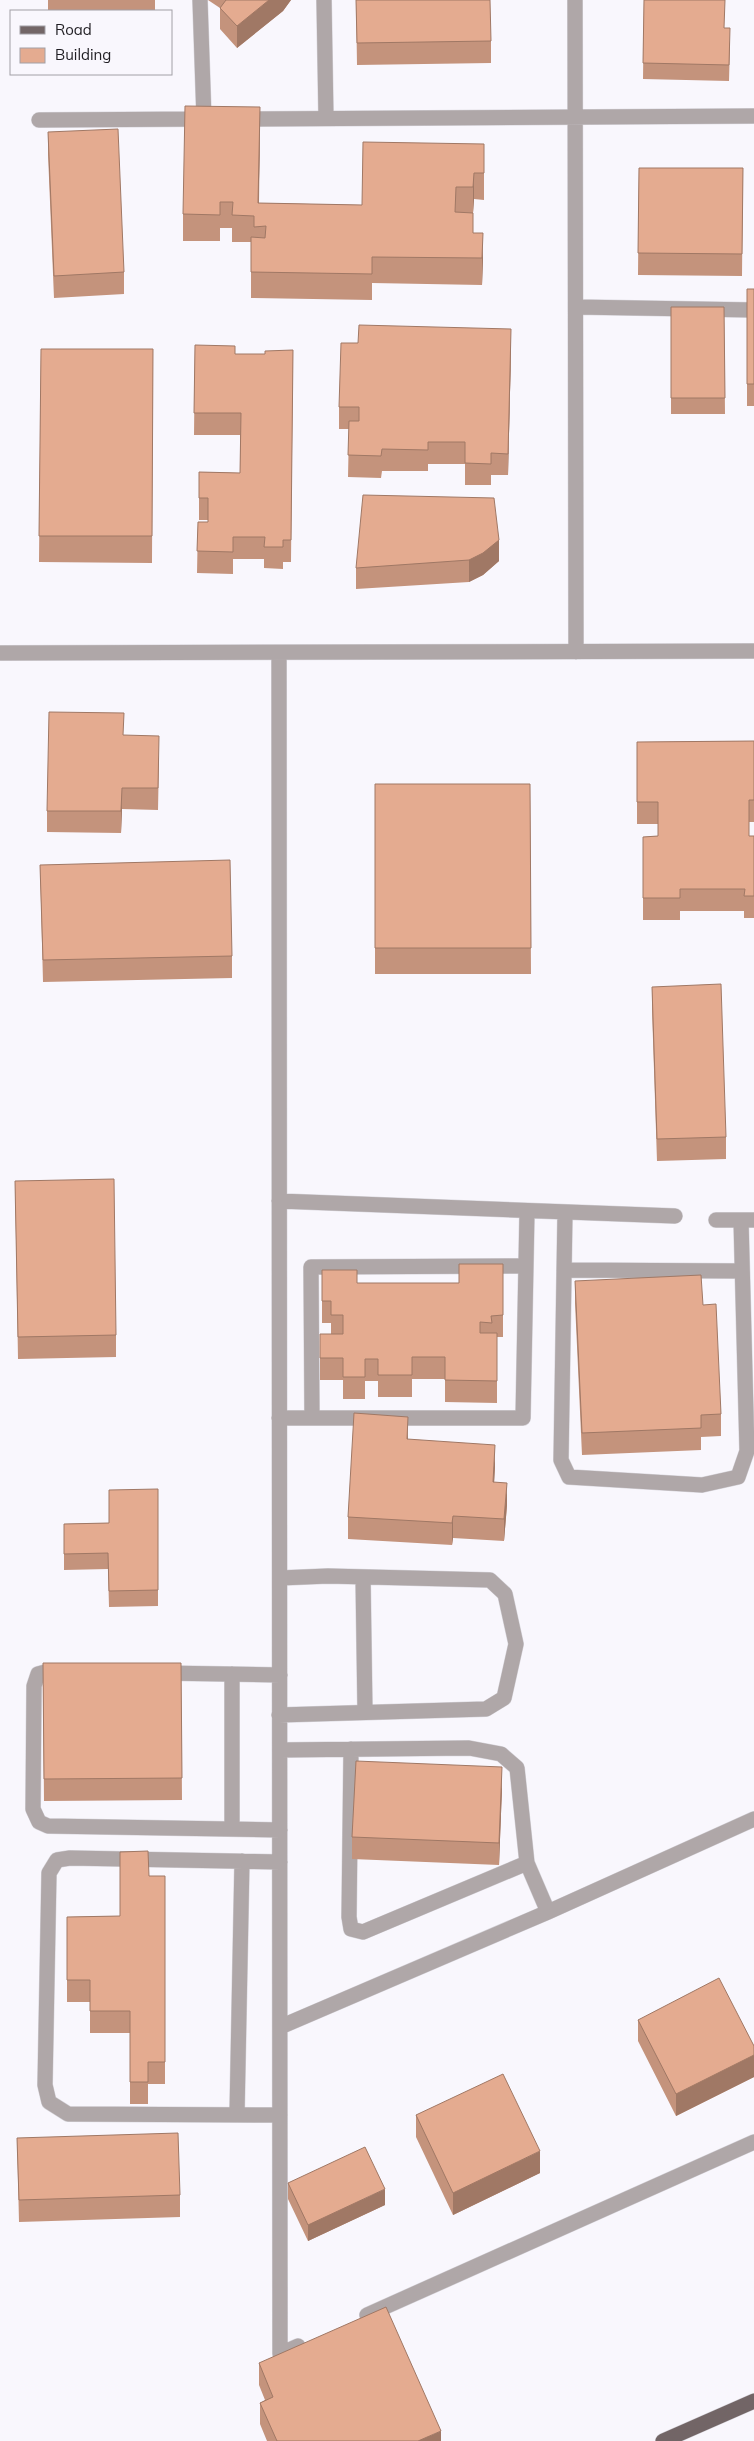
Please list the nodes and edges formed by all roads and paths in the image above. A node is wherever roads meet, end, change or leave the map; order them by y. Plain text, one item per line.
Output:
1 (200, 0) edge
2 (324, 0) edge
3 (575, 0) edge
4 (575, 116) junction
5 (754, 116) edge
6 (326, 118) junction
7 (204, 119) junction
8 (39, 120) dead end
9 (576, 307) junction
10 (754, 310) edge
11 (754, 651) edge
12 (576, 652) junction
13 (0, 653) edge
14 (278, 653) junction
15 (279, 1201) junction
16 (527, 1212) junction
17 (565, 1213) junction
18 (675, 1216) dead end
19 (716, 1220) dead end
20 (747, 1220) edge
21 (526, 1266) junction
22 (564, 1270) junction
23 (742, 1270) junction
24 (312, 1417) junction
25 (279, 1418) junction
26 (363, 1577) junction
27 (280, 1578) junction
28 (78, 1671) edge
29 (145, 1672) edge
30 (232, 1674) junction
31 (280, 1675) junction
32 (365, 1712) junction
33 (280, 1715) junction
34 (351, 1749) junction
35 (280, 1750) junction
36 (754, 1819) edge
37 (232, 1828) junction
38 (280, 1830) junction
39 (242, 1861) junction
40 (280, 1862) junction
41 (526, 1863) junction
42 (548, 1912) junction
43 (280, 2028) junction
44 (237, 2114) junction
45 (280, 2115) junction
46 (754, 2142) edge
47 (353, 2322) edge
48 (308, 2342) edge
49 (754, 2401) edge
50 (663, 2441) edge

1 - 7 street
2 - 6 street
3 - 4 street
4 - 5 street
4 - 6 street
4 - 9 street
6 - 7 street
7 - 8 street
9 - 10 street
9 - 12 street
11 - 12 street
12 - 14 street
13 - 14 street
14 - 15 street
15 - 16 street
15 - 25 street
16 - 17 street
16 - 21 street
17 - 18 street
17 - 22 street
19 - 20 street
20 - 23 street
21 - 24 street
21 - 24 street
22 - 23 street
22 - 23 street
24 - 25 street
25 - 27 street
26 - 27 street
26 - 32 street
26 - 32 street
27 - 31 street
28 - 37 street
29 - 30 street
30 - 31 street
30 - 37 street
31 - 33 street
32 - 33 street
33 - 35 street
34 - 35 street
34 - 41 street
34 - 41 street
35 - 38 street
36 - 42 street
37 - 38 street
38 - 40 street
39 - 40 street
39 - 44 street
39 - 44 street
40 - 43 street
41 - 42 street
42 - 43 street
43 - 45 street
44 - 45 street
45 - 48 street
46 - 47 street
49 - 50 main road

